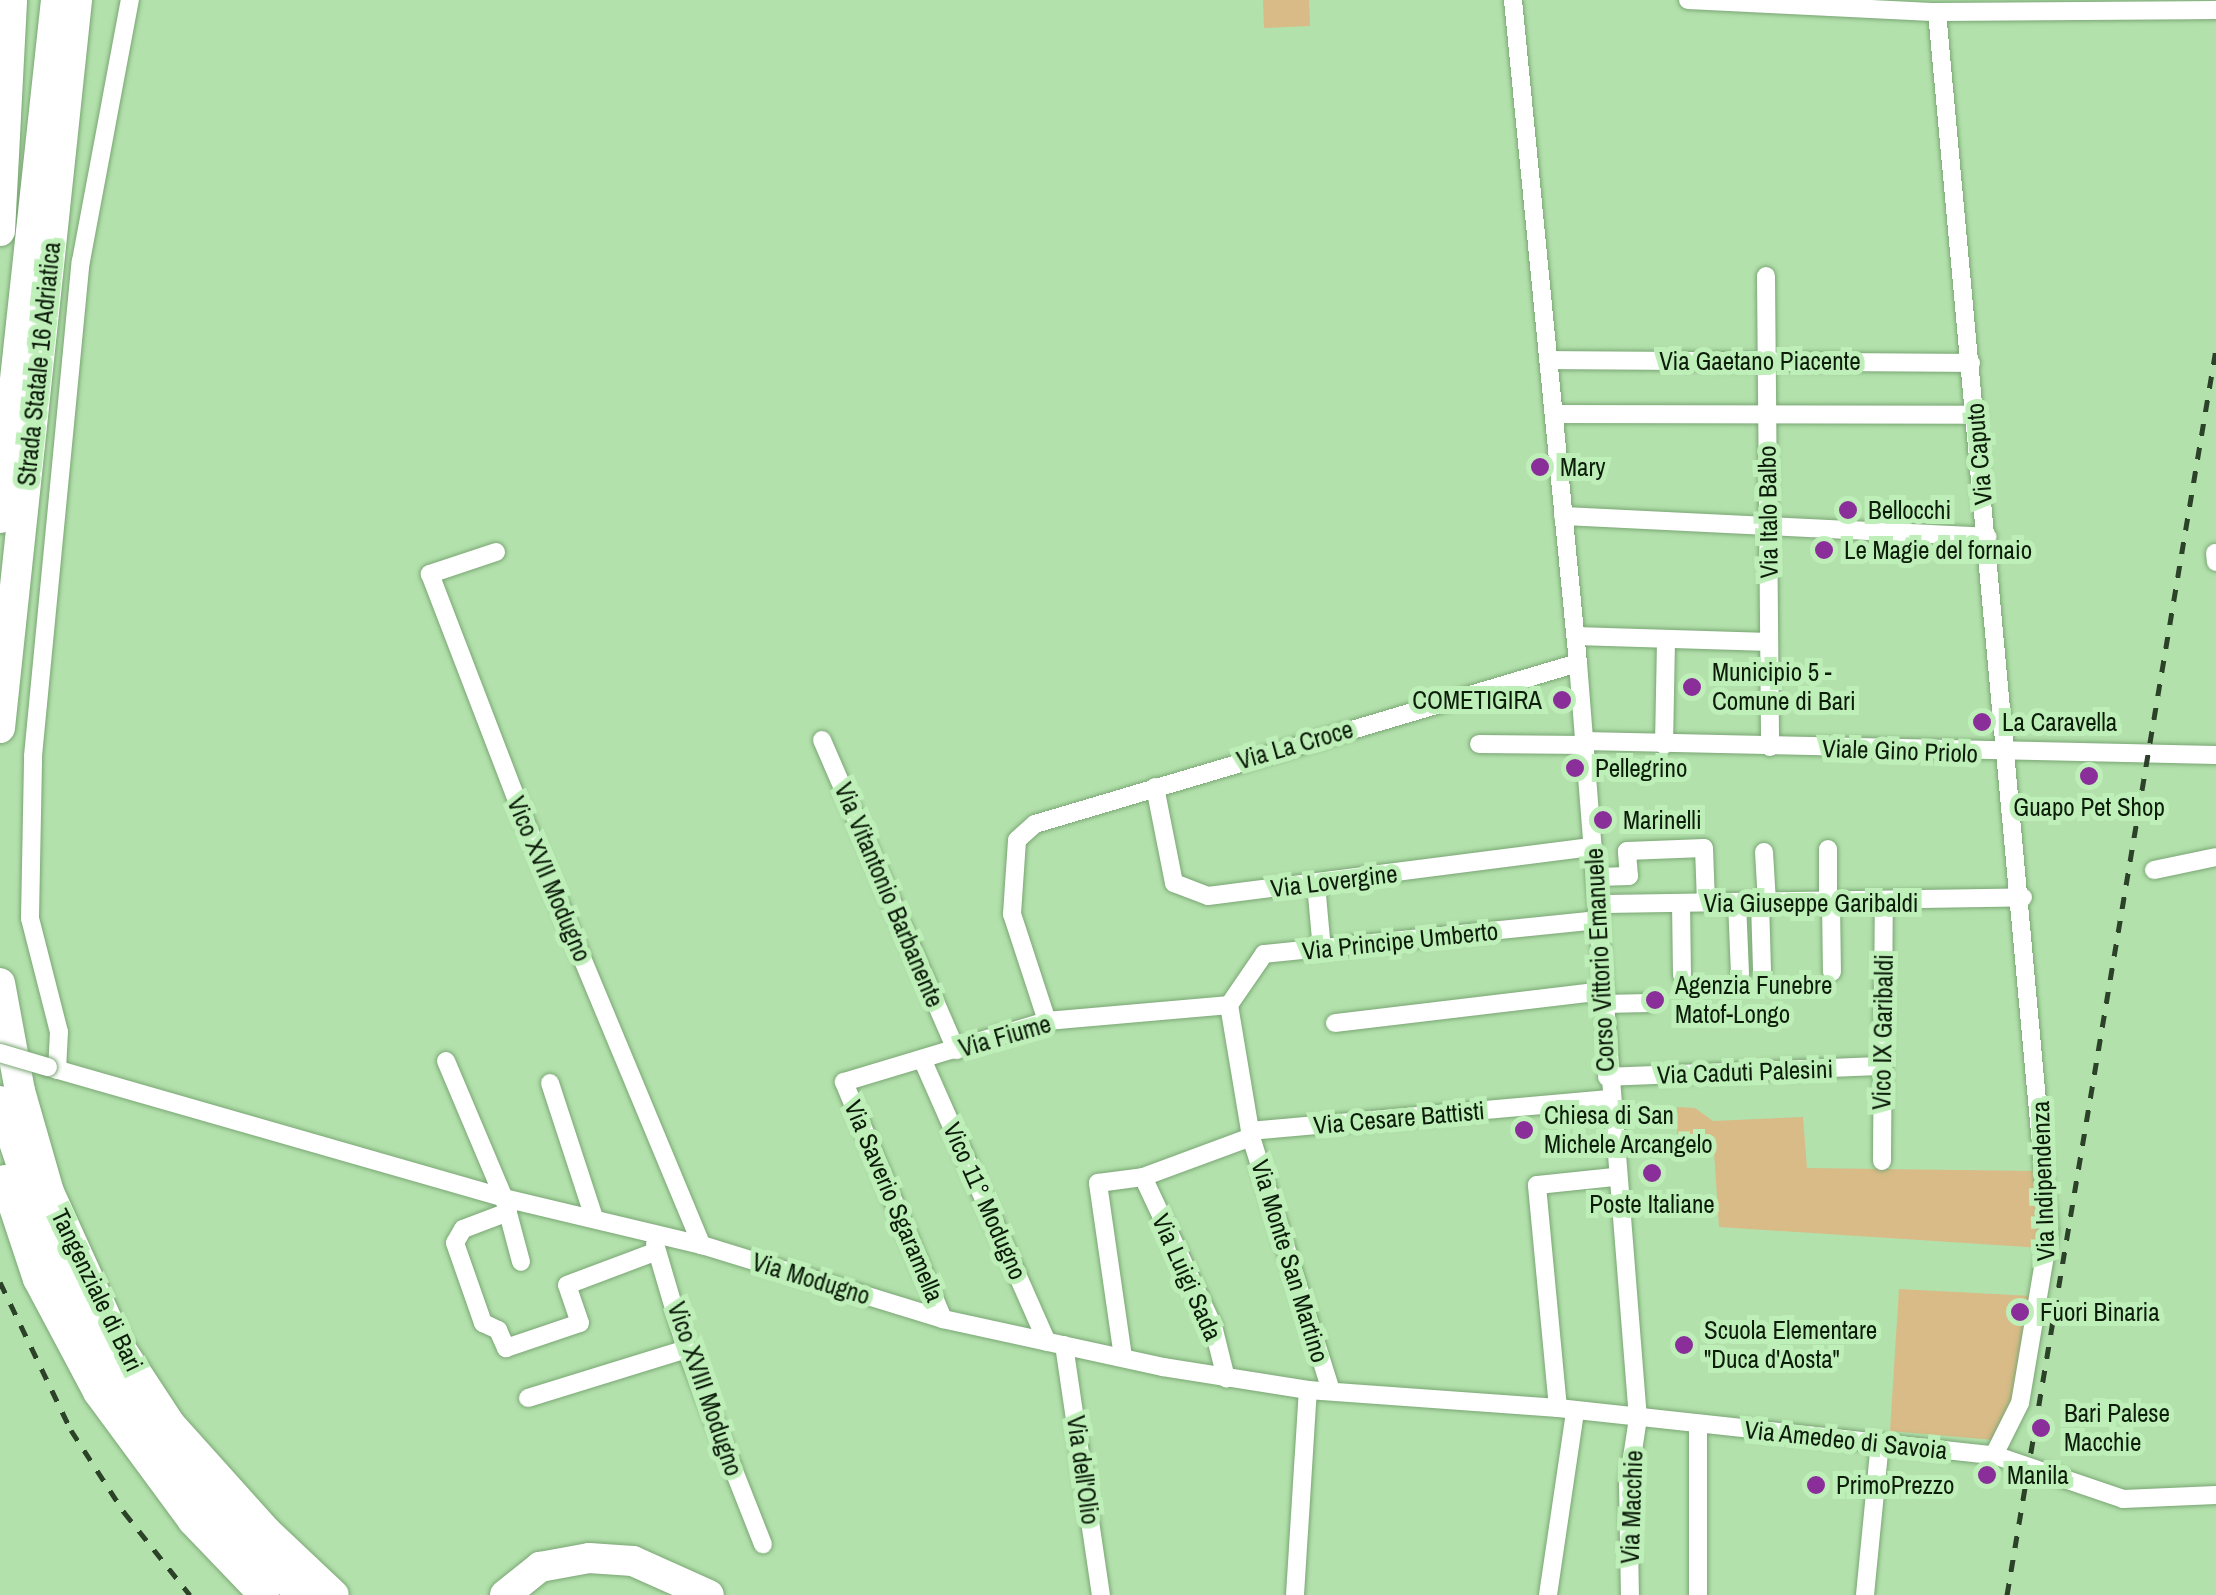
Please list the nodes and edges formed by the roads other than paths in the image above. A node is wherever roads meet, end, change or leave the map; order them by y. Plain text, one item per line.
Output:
1 (12, 0) edge
2 (56, 0) edge
3 (78, 0) edge
4 (130, 0) edge
5 (1513, 0) edge
6 (1688, 0) edge
7 (1706, 0) edge
8 (1795, 2) edge
9 (2216, 10) edge
10 (1937, 12) junction
11 (0, 231) edge
12 (1766, 276) dead end
13 (1549, 360) junction
14 (1767, 361) junction
15 (1971, 363) junction
16 (1554, 414) junction
17 (1767, 415) junction
18 (1976, 415) junction
19 (0, 500) edge
20 (1, 508) edge
21 (1563, 516) junction
22 (0, 518) edge
23 (1768, 526) junction
24 (1987, 538) junction
25 (496, 552) dead end
26 (2215, 553) edge
27 (2216, 562) edge
28 (1576, 636) junction
29 (1666, 639) junction
30 (1769, 642) junction
31 (1578, 662) junction
32 (0, 728) edge
33 (822, 740) dead end
34 (1584, 743) junction
35 (1479, 744) dead end
36 (1664, 745) junction
37 (1770, 747) junction
38 (2008, 754) junction
39 (2216, 756) edge
40 (1154, 787) junction
41 (1593, 847) junction
42 (1828, 849) dead end
43 (1764, 852) dead end
44 (2216, 857) edge
45 (2154, 870) dead end
46 (1596, 877) junction
47 (1316, 884) junction
48 (2022, 897) junction
49 (1706, 902) junction
50 (1737, 902) junction
51 (1764, 902) junction
52 (1829, 902) junction
53 (1681, 903) junction
54 (1884, 903) junction
55 (1600, 912) junction
56 (1322, 950) junction
57 (1762, 971) dead end
58 (1832, 972) dead end
59 (1740, 974) dead end
60 (1682, 975) dead end
61 (0, 983) edge
62 (1603, 998) junction
63 (1649, 1002) dead end
64 (1229, 1005) junction
65 (1047, 1021) junction
66 (1335, 1023) dead end
67 (4, 1045) edge
68 (956, 1050) junction
69 (923, 1061) junction
70 (446, 1062) dead end
71 (1882, 1066) junction
72 (52, 1068) junction
73 (1607, 1077) junction
74 (844, 1082) joint
75 (550, 1083) dead end
76 (1608, 1099) junction
77 (0, 1102) edge
78 (1251, 1134) junction
79 (0, 1142) edge
80 (1882, 1161) dead end
81 (0, 1162) edge
82 (1615, 1177) junction
83 (1144, 1178) junction
84 (506, 1205) junction
85 (594, 1218) junction
86 (654, 1232) junction
87 (702, 1245) junction
88 (656, 1252) junction
89 (521, 1262) dead end
90 (943, 1319) junction
91 (1056, 1344) junction
92 (686, 1349) junction
93 (1123, 1357) junction
94 (1226, 1378) junction
95 (1308, 1390) junction
96 (1331, 1390) junction
97 (528, 1398) dead end
98 (1567, 1410) junction
99 (1638, 1418) junction
100 (1698, 1425) junction
101 (1880, 1443) junction
102 (1994, 1456) junction
103 (2216, 1494) edge
104 (763, 1544) dead end
105 (679, 1586) edge
106 (264, 1595) edge
107 (302, 1595) edge
108 (334, 1595) edge
109 (505, 1595) edge
110 (709, 1595) edge
111 (1101, 1595) edge
112 (1295, 1595) edge
113 (1548, 1595) edge
114 (1630, 1595) edge
115 (1698, 1595) edge
116 (1865, 1595) edge

1 - 11 highway
2 - 20 highway, Strada Statale 16 Adriatica
3 - 32 highway, Strada Statale 16 Adriatica
4 - 72 street
5 - 13 street, Corso Vittorio Emanuele
6 - 7 street
7 - 8 street
8 - 10 street
9 - 10 street
10 - 15 street, Via Caputo
12 - 14 street, Via Italo Balbo
13 - 14 street, Via Gaetano Piacente
13 - 16 street, Corso Vittorio Emanuele
14 - 15 street, Via Gaetano Piacente
14 - 17 street, Via Italo Balbo
15 - 18 street, Via Caputo
16 - 17 street
16 - 21 street, Corso Vittorio Emanuele
17 - 18 street
17 - 23 street, Via Italo Balbo
18 - 24 street, Via Caputo
19 - 20 highway
20 - 22 highway, Strada Statale 16 Adriatica
21 - 23 street
21 - 28 street, Corso Vittorio Emanuele
23 - 24 street
23 - 30 street, Via Italo Balbo
24 - 38 street, Via Caputo
25 - 87 street, Vico XVII Modugno
26 - 27 street
28 - 29 street
28 - 31 street, Corso Vittorio Emanuele
29 - 30 street
29 - 36 street
30 - 37 street, Via Italo Balbo
31 - 34 street, Corso Vittorio Emanuele
31 - 40 street, Via La Croce
33 - 68 street, Via Vitantonio Barbanente
34 - 35 street, Viale Gino Priolo
34 - 36 street, Viale Gino Priolo
34 - 41 street, Corso Vittorio Emanuele
36 - 37 street, Viale Gino Priolo
37 - 38 street, Viale Gino Priolo
38 - 39 street, Viale Gino Priolo
38 - 48 street, Via Caputo
40 - 47 street, Via Lovergine
40 - 65 street, Via La Croce
41 - 46 street, Corso Vittorio Emanuele
41 - 47 street, Via Lovergine
42 - 52 street
43 - 51 street
44 - 45 street
46 - 49 street
46 - 55 street, Corso Vittorio Emanuele
47 - 56 street
48 - 54 street, Via Giuseppe Garibaldi
48 - 102 street, Via Indipendenza
49 - 50 street, Via Giuseppe Garibaldi
49 - 53 street, Via Giuseppe Garibaldi
50 - 51 street, Via Giuseppe Garibaldi
50 - 59 street
51 - 52 street, Via Giuseppe Garibaldi
51 - 57 street
52 - 54 street, Via Giuseppe Garibaldi
52 - 58 street
53 - 55 street, Via Giuseppe Garibaldi
53 - 60 street
54 - 71 street, Vico IX Garibaldi
55 - 56 street, Via Principe Umberto
55 - 62 street, Corso Vittorio Emanuele
56 - 64 street, Via Principe Umberto
61 - 67 highway
62 - 63 street
62 - 66 street
62 - 73 street, Corso Vittorio Emanuele
64 - 65 street, Via Fiume
64 - 78 street, Via Monte San Martino
65 - 68 street, Via Fiume
67 - 72 street, Via Modugno, bridge
67 - 108 highway, Tangenziale di Bari
68 - 69 street, Via Fiume
69 - 74 street, Via Fiume
69 - 91 street, Vico 11° Modugno
70 - 84 street
71 - 73 street, Via Caduti Palesini
71 - 80 street, Vico IX Garibaldi
72 - 84 street, Via Modugno
73 - 76 street, Corso Vittorio Emanuele
74 - 90 street, Via Saverio Sgaramella
75 - 85 street
76 - 78 street, Via Cesare Battisti
76 - 82 street, Corso Vittorio Emanuele
77 - 79 highway
77 - 107 highway, Tangenziale di Bari
78 - 83 street, Via Cesare Battisti
78 - 96 street, Via Monte San Martino
81 - 106 highway
82 - 98 street
82 - 99 street, Corso Vittorio Emanuele
83 - 93 street, Via Cesare Battisti
83 - 94 street, Via Luigi Sada
84 - 85 street, Via Modugno
84 - 88 street
84 - 89 street
85 - 86 street, Via Modugno
86 - 87 street, Via Modugno
86 - 88 street, Vico XVIII Modugno
87 - 90 street, Via Modugno
88 - 92 street, Vico XVIII Modugno
90 - 91 street, Via Modugno
91 - 93 street, Via Modugno
91 - 111 street, Via dell'Olio
92 - 97 street
92 - 104 street, Vico XVIII Modugno
93 - 94 street, Via Modugno
94 - 95 street, Via Modugno
95 - 96 street, Via Modugno
95 - 112 street
96 - 98 street, Via Modugno
98 - 99 street, Via Modugno
98 - 113 street
99 - 100 street, Via Amedeo di Savoia
99 - 114 street, Via Macchie
100 - 101 street, Via Amedeo di Savoia
100 - 115 street
101 - 102 street, Via Amedeo di Savoia
101 - 116 street
102 - 103 street, Via Amedeo di Savoia
105 - 109 highway
105 - 110 highway

